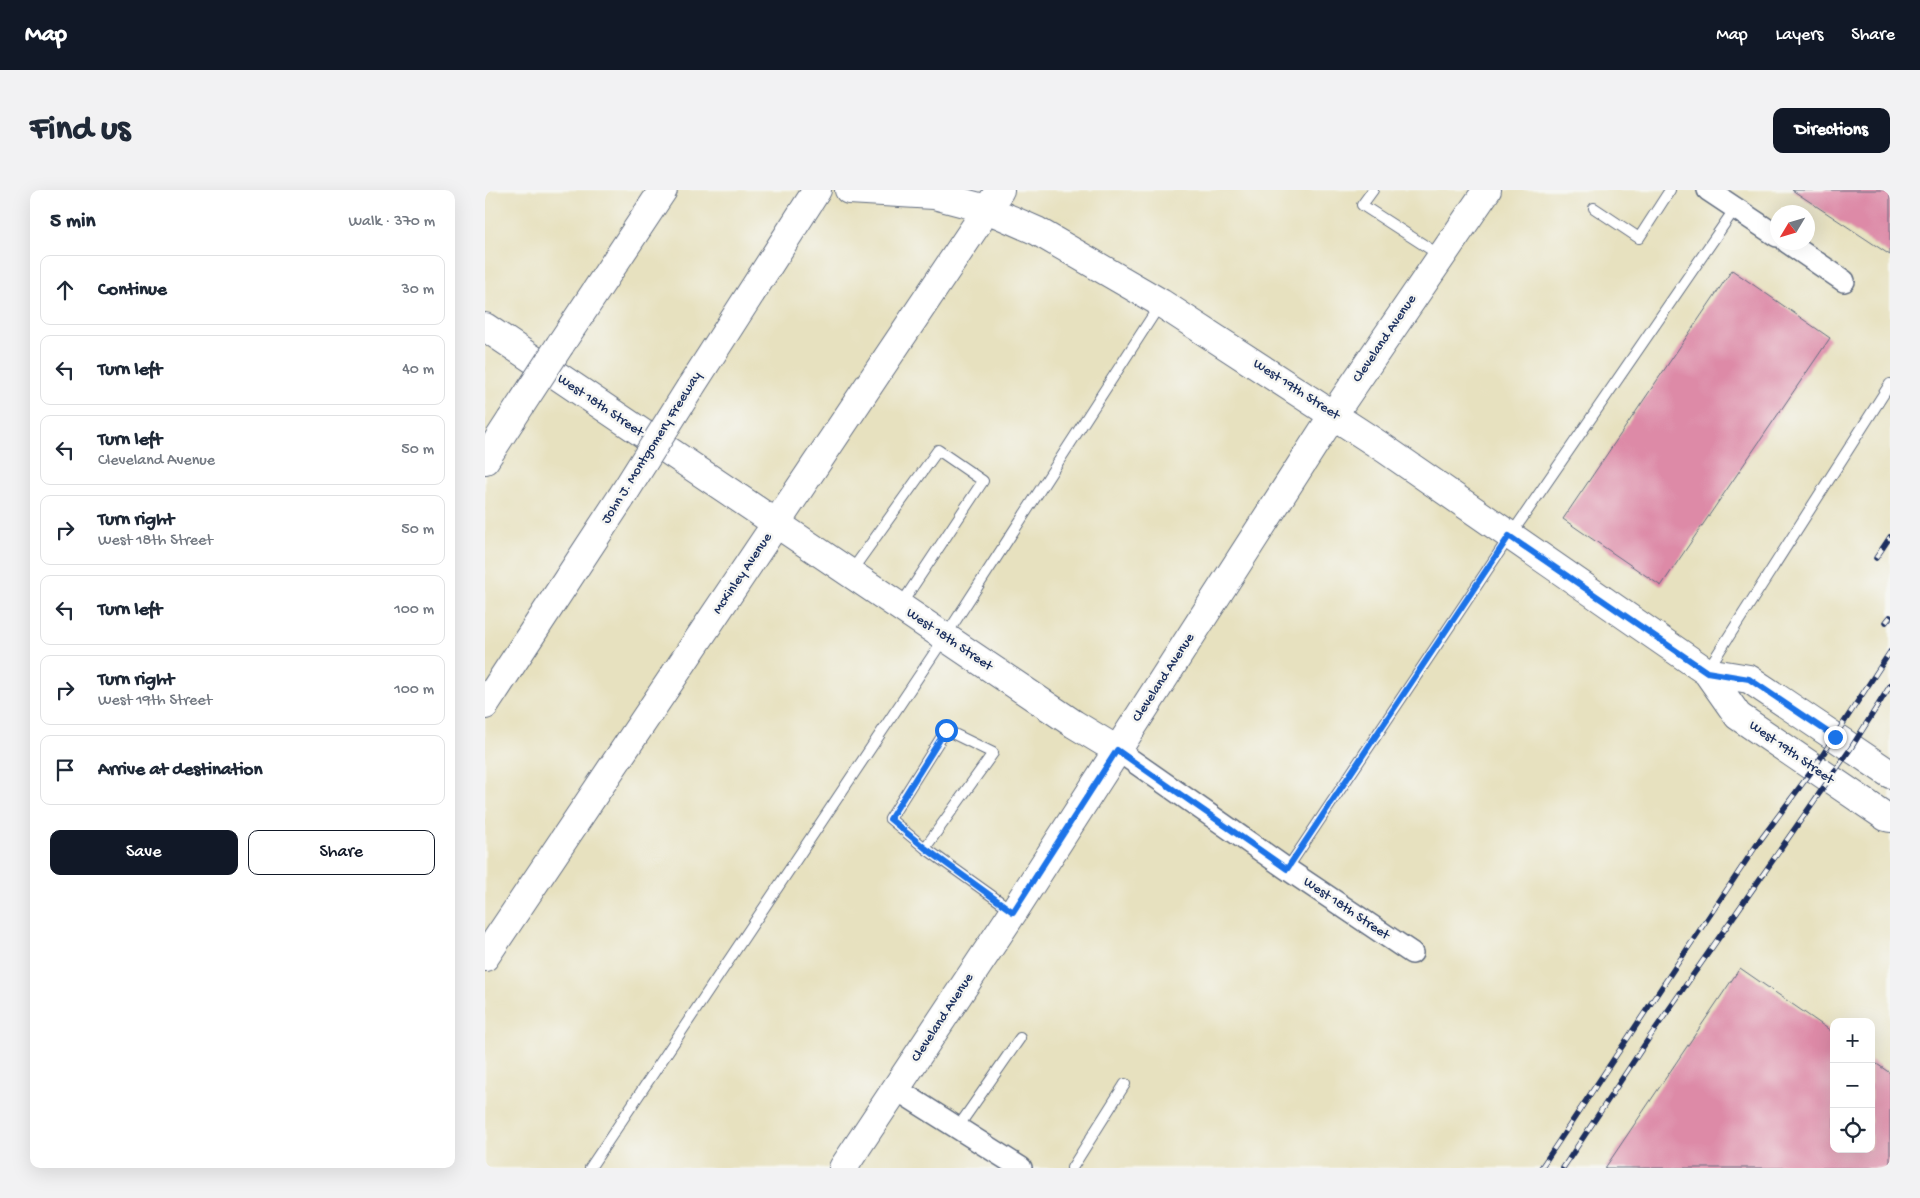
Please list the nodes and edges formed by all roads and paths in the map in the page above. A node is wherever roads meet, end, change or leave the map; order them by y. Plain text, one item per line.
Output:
1 (663, 190) edge
2 (817, 190) edge
3 (849, 190) edge
4 (1373, 190) edge
5 (1487, 190) edge
6 (1670, 190) edge
7 (1708, 190) edge
8 (993, 200) edge
9 (1735, 207) junction
10 (1594, 208) dead end
11 (1770, 231) edge
12 (1799, 250) edge
13 (1441, 256) junction
14 (1844, 281) dead end
15 (1161, 302) junction
16 (485, 328) edge
17 (1890, 384) edge
18 (1333, 415) junction
19 (499, 420) edge
20 (485, 460) edge
21 (776, 525) junction
22 (1509, 536) junction
23 (850, 574) junction
24 (899, 607) junction
25 (945, 637) junction
26 (1707, 672) junction
27 (485, 705) edge
28 (1117, 750) junction
29 (1890, 774) edge
30 (1890, 818) edge
31 (925, 848) junction
32 (1287, 869) junction
33 (1013, 912) junction
34 (1412, 953) dead end
35 (485, 957) edge
36 (1020, 1038) dead end
37 (1125, 1084) dead end
38 (896, 1089) junction
39 (958, 1128) junction
40 (590, 1168) edge
41 (843, 1168) edge
42 (1021, 1168) edge
43 (1072, 1168) edge

1 - 19 main road, bridge
2 - 27 main road, John J. Montgomery Freeway, bridge
3 - 8 main road, West 19th Street
4 - 13 lane
5 - 13 main road, Cleveland Avenue
6 - 10 lane
7 - 9 street
8 - 15 main road, West 19th Street
8 - 21 main road, McKinley Avenue
9 - 11 street
9 - 22 lane
12 - 14 street
13 - 18 main road, Cleveland Avenue
15 - 18 main road, West 19th Street
15 - 25 lane
16 - 21 main road, West 18th Street
17 - 26 lane
18 - 22 main road, West 19th Street
18 - 28 main road, Cleveland Avenue
19 - 20 main road
21 - 23 main road, West 18th Street
21 - 35 main road, McKinley Avenue
22 - 26 main road, West 19th Street
22 - 32 lane
23 - 24 main road, West 18th Street
23 - 24 lane
24 - 25 main road, West 18th Street
25 - 28 main road, West 18th Street
25 - 40 lane
26 - 29 main road, West 19th Street
26 - 30 main road, West 19th Street
28 - 32 street, West 18th Street
28 - 33 main road, Cleveland Avenue
31 - 31 lane
31 - 33 lane
32 - 34 street, West 18th Street
33 - 38 main road, Cleveland Avenue
36 - 39 lane
37 - 43 lane
38 - 39 street
38 - 41 main road, Cleveland Avenue
39 - 42 street

